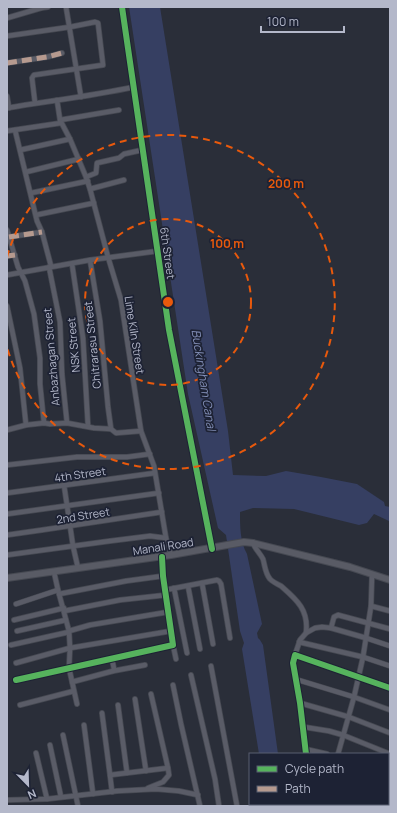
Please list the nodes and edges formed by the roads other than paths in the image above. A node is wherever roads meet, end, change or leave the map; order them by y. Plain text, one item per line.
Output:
1 (48, 7) edge
2 (66, 7) edge
3 (122, 7) edge
4 (40, 8) edge
5 (7, 18) edge
6 (70, 27) junction
7 (7, 36) edge
8 (62, 53) dead end
9 (7, 63) edge
10 (77, 70) junction
11 (134, 87) junction
12 (7, 96) edge
13 (81, 97) junction
14 (57, 100) junction
15 (36, 103) junction
16 (8, 108) edge
17 (119, 110) dead end
18 (61, 122) junction
19 (15, 130) junction
20 (7, 131) edge
21 (70, 139) junction
22 (20, 150) junction
23 (142, 150) junction
24 (79, 159) junction
25 (26, 172) junction
26 (87, 179) junction
27 (124, 180) dead end
28 (90, 189) junction
29 (31, 193) junction
30 (94, 203) junction
31 (36, 216) junction
32 (7, 230) edge
33 (42, 232) junction
34 (9, 237) junction
35 (158, 251) junction
36 (14, 255) junction
37 (7, 256) edge
38 (108, 257) junction
39 (90, 260) junction
40 (72, 264) junction
41 (50, 267) junction
42 (21, 272) junction
43 (7, 275) edge
44 (7, 306) edge
45 (44, 423) junction
46 (67, 423) junction
47 (26, 426) junction
48 (88, 426) junction
49 (112, 429) junction
50 (7, 430) edge
51 (141, 431) junction
52 (150, 454) junction
53 (7, 465) edge
54 (155, 473) junction
55 (64, 485) junction
56 (7, 493) edge
57 (158, 493) junction
58 (67, 505) junction
59 (162, 512) junction
60 (7, 514) edge
61 (70, 526) junction
62 (7, 534) edge
63 (166, 538) junction
64 (253, 543) junction
65 (73, 546) junction
66 (212, 549) junction
67 (7, 555) edge
68 (171, 555) junction
69 (162, 557) junction
70 (78, 568) junction
71 (54, 572) junction
72 (372, 575) junction
73 (163, 576) junction
74 (7, 578) edge
75 (390, 580) edge
76 (202, 583) junction
77 (188, 586) junction
78 (174, 588) junction
79 (59, 592) junction
80 (165, 593) junction
81 (16, 604) dead end
82 (371, 606) junction
83 (64, 609) junction
84 (390, 611) edge
85 (168, 612) junction
86 (14, 620) dead end
87 (66, 620) junction
88 (368, 623) junction
89 (331, 628) junction
90 (390, 629) edge
91 (17, 631) dead end
92 (171, 631) junction
93 (69, 632) junction
94 (306, 633) junction
95 (230, 638) dead end
96 (366, 638) junction
97 (299, 642) junction
98 (213, 644) dead end
99 (11, 645) dead end
100 (173, 645) junction
101 (390, 646) edge
102 (70, 648) junction
103 (200, 649) dead end
104 (187, 654) dead end
105 (295, 655) junction
106 (362, 657) junction
107 (112, 658) junction
108 (176, 659) dead end
109 (16, 663) dead end
110 (145, 665) dead end
111 (211, 666) dead end
112 (390, 666) edge
113 (69, 668) junction
114 (113, 671) junction
115 (191, 675) dead end
116 (358, 678) junction
117 (295, 679) junction
118 (16, 680) dead end
119 (72, 682) junction
120 (173, 685) dead end
121 (390, 688) edge
122 (74, 691) junction
123 (151, 694) dead end
124 (354, 697) junction
125 (135, 699) dead end
126 (300, 703) junction
127 (77, 704) dead end
128 (20, 705) dead end
129 (118, 705) dead end
130 (390, 710) edge
131 (102, 713) dead end
132 (349, 717) junction
133 (84, 725) dead end
134 (304, 727) junction
135 (390, 732) edge
136 (64, 735) dead end
137 (343, 735) junction
138 (50, 745) dead end
139 (306, 751) edge
140 (36, 753) dead end
141 (320, 753) edge
142 (338, 753) edge
143 (388, 753) edge
144 (168, 768) junction
145 (146, 771) junction
146 (127, 773) junction
147 (110, 775) junction
148 (145, 790) junction
149 (112, 792) junction
150 (93, 794) junction
151 (76, 795) junction
152 (198, 795) junction
153 (61, 797) junction
154 (47, 799) junction
155 (7, 800) edge
156 (78, 806) edge
157 (200, 806) edge
158 (219, 806) edge
159 (237, 806) edge

1 - 4 street
2 - 6 street
3 - 11 street, 6th Street
4 - 5 street
6 - 7 street
6 - 10 street
6 - 10 street
8 - 9 street
10 - 13 street
10 - 15 street
11 - 13 street
11 - 23 street, 6th Street
12 - 16 street
13 - 14 street
14 - 15 street
14 - 18 street
15 - 16 street
17 - 18 street
18 - 19 street
18 - 21 street, Lime Kiln Street
19 - 20 street
19 - 22 street, Anbazhagan Street
21 - 22 street
21 - 24 street, Lime Kiln Street
22 - 25 street, Anbazhagan Street
23 - 26 street
23 - 35 street, 6th Street
24 - 25 street
24 - 26 street, Lime Kiln Street
25 - 29 street, Anbazhagan Street
26 - 28 street, Lime Kiln Street
26 - 29 street
27 - 28 street
28 - 30 street, Lime Kiln Street
29 - 31 street, Anbazhagan Street
30 - 31 street
30 - 38 street, Lime Kiln Street
31 - 33 street, Anbazhagan Street
32 - 34 street
33 - 34 street
33 - 41 street, Anbazhagan Street
34 - 36 street
35 - 38 street
35 - 66 street, 6th Street
36 - 37 street
36 - 42 street
38 - 39 street
38 - 51 street, Lime Kiln Street
39 - 40 street
39 - 49 street, Chitrarasu Street
40 - 41 street
40 - 48 street, NSK Street
41 - 42 street
41 - 46 street, Anbazhagan Street
42 - 43 street
42 - 45 street
44 - 47 street
45 - 46 street
45 - 47 street
46 - 48 street
47 - 50 street
48 - 49 street
49 - 51 street
51 - 52 street, Lime Kiln Street
52 - 53 street
52 - 54 street, Lime Kiln Street
54 - 55 street, 4th Street
54 - 57 street, Lime Kiln Street
55 - 56 street, 4th Street
55 - 58 street
57 - 58 street
57 - 59 street, Lime Kiln Street
58 - 60 street
58 - 61 street
59 - 61 street, 2nd Street
59 - 63 street, Lime Kiln Street
61 - 62 street, 2nd Street
61 - 65 street
63 - 65 street
63 - 68 street, Lime Kiln Street
64 - 66 main road, Manali Road
64 - 72 main road, Manali Road
64 - 94 street
65 - 67 street
65 - 70 street
66 - 68 main road, Manali Road
68 - 69 main road, Manali Road
69 - 70 main road, Manali Road
69 - 73 street
70 - 71 main road, Manali Road
71 - 74 main road, Manali Road
71 - 79 street
72 - 75 main road, Manali Road
72 - 82 street
73 - 79 street
73 - 80 street
76 - 77 street
76 - 95 street
76 - 98 street
77 - 78 street
77 - 103 street
78 - 80 street
78 - 104 street
79 - 81 street
79 - 83 street
80 - 83 street
80 - 85 street
82 - 84 street
82 - 88 street
83 - 86 street
83 - 87 street
85 - 92 street
85 - 93 street
87 - 91 street
87 - 93 street
88 - 89 street
88 - 90 street
88 - 96 street
89 - 94 street
89 - 96 street
92 - 100 street
92 - 102 street
93 - 99 street
93 - 102 street
94 - 97 street
96 - 101 street
96 - 106 street
97 - 105 street
97 - 106 street
100 - 107 street
100 - 108 street
102 - 109 street
102 - 113 street
105 - 116 street
105 - 117 street
106 - 112 street
106 - 116 street
107 - 113 street
107 - 114 street
110 - 114 street
111 - 159 street
113 - 118 street
113 - 119 street
114 - 119 street
115 - 158 street
116 - 121 street
116 - 124 street
117 - 124 street
117 - 126 street
119 - 122 street
120 - 152 street
122 - 127 street
122 - 128 street
123 - 144 street
124 - 130 street
124 - 132 street
125 - 145 street
126 - 132 street
126 - 134 street
129 - 146 street
131 - 147 street
132 - 135 street
132 - 137 street
133 - 150 street
134 - 137 street
134 - 139 street
136 - 151 street
137 - 142 street
137 - 143 street
138 - 153 street
139 - 141 street
140 - 154 street
144 - 145 street
144 - 148 street
145 - 146 street
146 - 147 street
147 - 149 street
148 - 149 street
148 - 152 street
149 - 150 street
150 - 151 street
151 - 153 street
151 - 156 street
152 - 157 street
153 - 154 street
154 - 155 street

